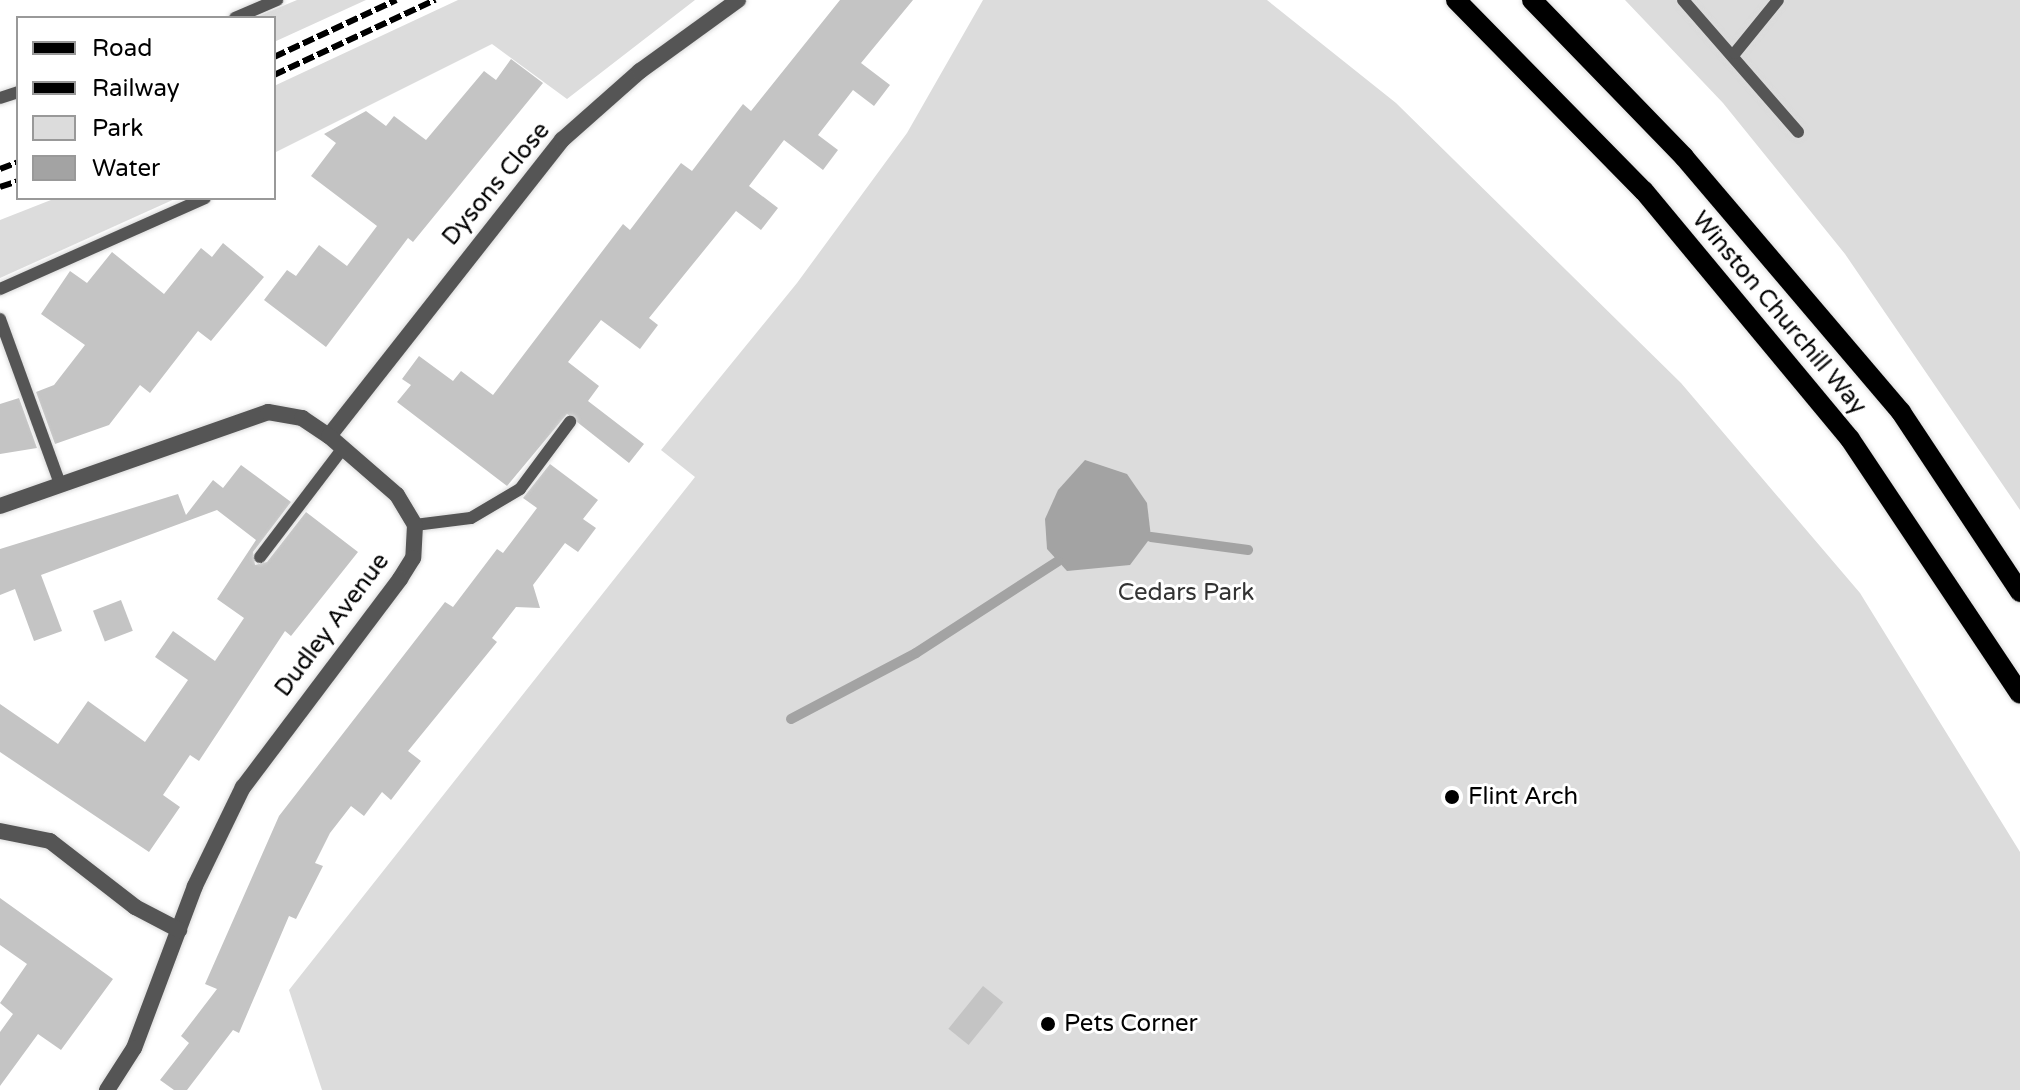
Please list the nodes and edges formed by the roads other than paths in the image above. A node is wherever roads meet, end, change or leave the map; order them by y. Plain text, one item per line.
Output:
1 (277, 0) edge
2 (738, 0) edge
3 (1456, 0) edge
4 (1532, 0) edge
5 (1683, 0) edge
6 (1778, 0) edge
7 (240, 16) edge
8 (1735, 53) junction
9 (1798, 132) dead end
10 (200, 200) edge
11 (0, 289) edge
12 (0, 319) edge
13 (570, 422) dead end
14 (329, 436) junction
15 (343, 448) junction
16 (60, 484) junction
17 (0, 506) edge
18 (415, 525) junction
19 (260, 557) dead end
20 (2020, 592) edge
21 (2020, 694) edge
22 (0, 831) edge
23 (179, 930) junction
24 (107, 1090) edge

1 - 7 lane
2 - 14 street, Dysons Close
3 - 21 main road, Winston Churchill Way
4 - 20 main road, Winston Churchill Way
5 - 8 lane
6 - 8 lane
8 - 9 lane
10 - 11 lane
12 - 16 lane
13 - 18 lane
14 - 15 street
14 - 16 street
15 - 18 street
15 - 19 lane
16 - 17 street
18 - 23 street, Dudley Avenue
22 - 23 street
23 - 24 street, Dudley Avenue

